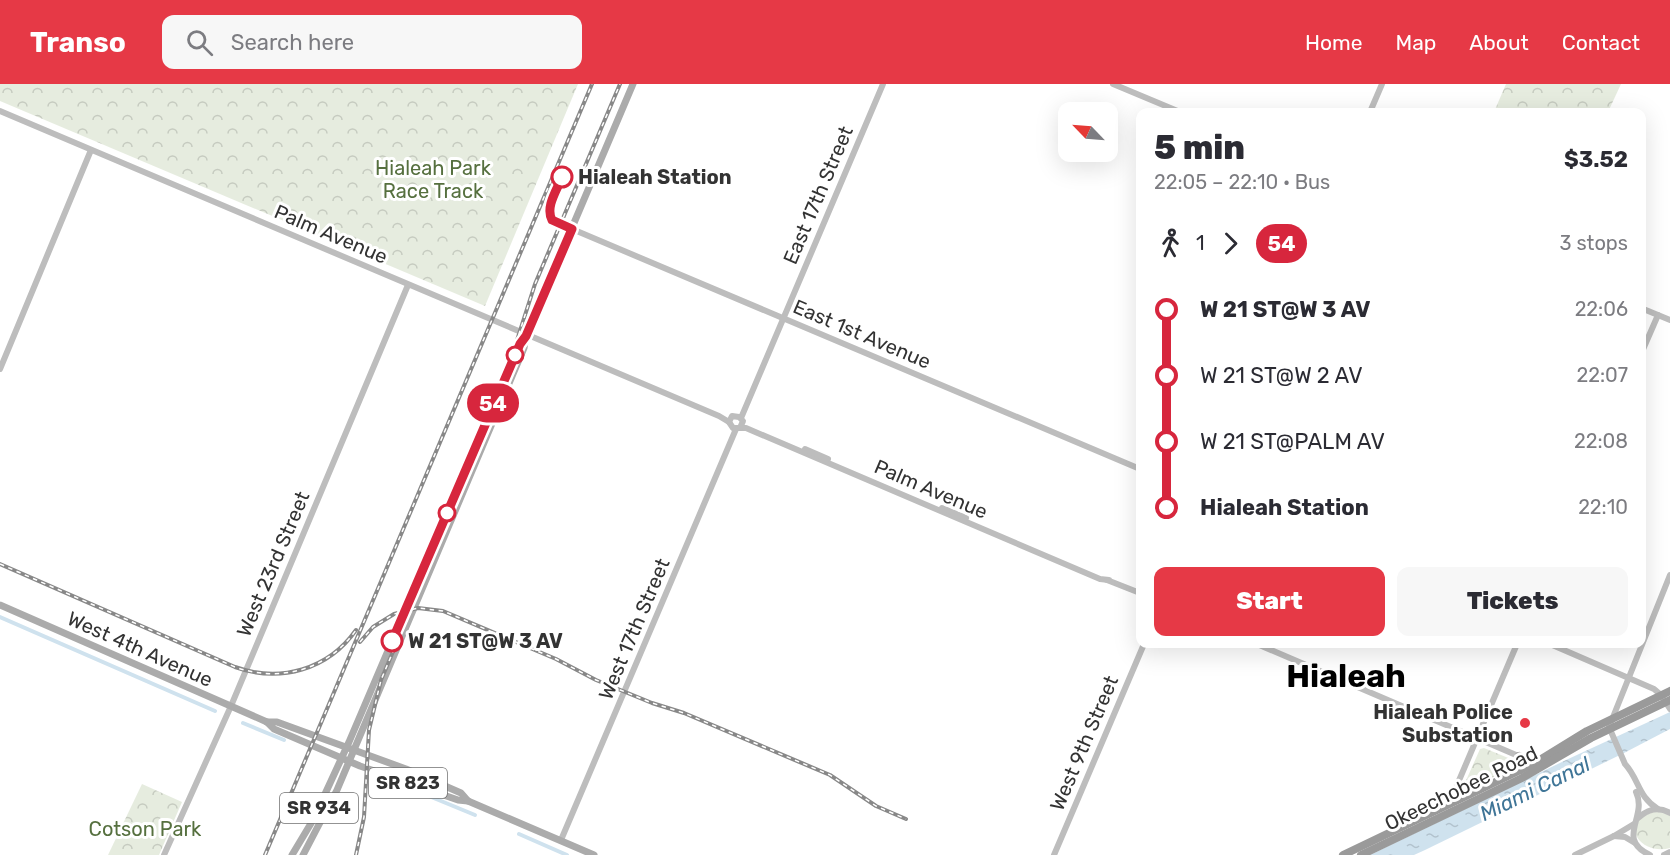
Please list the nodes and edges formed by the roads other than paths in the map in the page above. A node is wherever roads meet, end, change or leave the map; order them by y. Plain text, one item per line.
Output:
1 (633, 84) edge
2 (884, 84) edge
3 (1113, 84) edge
4 (1382, 84) edge
5 (1170, 108) edge
6 (1372, 108) edge
7 (0, 111) edge
8 (91, 150) junction
9 (572, 229) junction
10 (408, 285) junction
11 (1646, 310) edge
12 (1658, 315) junction
13 (784, 318) junction
14 (1670, 320) edge
15 (526, 336) junction
16 (1646, 343) edge
17 (0, 369) edge
18 (730, 419) junction
19 (740, 425) junction
20 (1136, 467) edge
21 (1670, 575) edge
22 (1136, 591) edge
23 (0, 605) edge
24 (1646, 635) edge
25 (1142, 648) edge
26 (1266, 648) edge
27 (1515, 648) edge
28 (1560, 648) edge
29 (1641, 648) edge
30 (1629, 677) junction
31 (1670, 692) edge
32 (1667, 702) edge
33 (231, 706) junction
34 (1611, 719) junction
35 (267, 722) junction
36 (1609, 729) junction
37 (1478, 738) junction
38 (350, 748) junction
39 (1519, 756) junction
40 (341, 758) junction
41 (349, 762) junction
42 (1535, 763) junction
43 (1548, 764) junction
44 (1624, 764) junction
45 (1520, 770) junction
46 (468, 801) junction
47 (1449, 804) junction
48 (1658, 809) junction
49 (1670, 812) edge
50 (1635, 821) junction
51 (1408, 833) junction
52 (1614, 836) junction
53 (561, 840) junction
54 (1636, 844) junction
55 (1670, 852) edge
56 (164, 855) edge
57 (292, 855) edge
58 (303, 855) edge
59 (594, 855) edge
60 (1054, 855) edge
61 (1343, 855) edge
62 (1361, 855) edge
63 (1575, 855) edge
64 (1636, 855) edge
65 (1650, 855) edge
66 (1664, 855) edge

1 - 9 main road, SR 934
2 - 13 street, East 17th Street
3 - 5 street
4 - 6 street
7 - 8 street, Palm Avenue
8 - 10 street, Palm Avenue
8 - 17 street
9 - 13 street, East 1st Avenue
9 - 15 main road, SR 934
10 - 15 street, Palm Avenue
10 - 33 street, West 23rd Street
11 - 12 street
12 - 14 street
12 - 16 street
13 - 19 street, East 17th Street
13 - 20 street, East 1st Avenue
15 - 18 street, Palm Avenue
15 - 38 main road, SR 934
18 - 19 street
18 - 19 street
19 - 22 street, Palm Avenue
19 - 53 street, West 17th Street
21 - 24 street
23 - 33 main road, West 4th Avenue / SR 823
25 - 60 street, West 9th Street
26 - 37 street
27 - 37 street
28 - 30 street
29 - 30 street
30 - 32 street
30 - 34 street
31 - 32 highway, Okeechobee Road
32 - 34 highway, Okeechobee Road
32 - 36 highway, Okeechobee Road
33 - 35 main road, West 4th Avenue / SR 823
33 - 56 street, West 23rd Street
34 - 36 street
34 - 42 highway, Okeechobee Road
35 - 38 main road, West 4th Avenue / SR 823
35 - 40 main road, West 4th Avenue / SR 823
36 - 43 highway, Okeechobee Road
36 - 44 street
37 - 39 street
37 - 47 street
38 - 40 main road, SR 934
38 - 41 main road, SR 934
38 - 46 main road, West 4th Avenue / SR 823
39 - 42 street
39 - 45 highway
40 - 41 main road, West 4th Avenue / SR 823
40 - 57 main road, SR 934
41 - 46 main road, West 4th Avenue / SR 823
41 - 58 main road, SR 934
42 - 43 highway
42 - 45 highway, Okeechobee Road
43 - 51 highway, Okeechobee Road
44 - 48 street
44 - 50 street
45 - 47 highway, Okeechobee Road
46 - 53 main road, West 4th Avenue / SR 823
47 - 51 highway
47 - 61 highway, Okeechobee Road
48 - 49 street
48 - 50 street
50 - 52 street
50 - 54 street
51 - 62 highway, Okeechobee Road
52 - 54 street
52 - 63 street
53 - 59 main road, West 4th Avenue / SR 823
54 - 64 street
54 - 65 street
55 - 66 street

